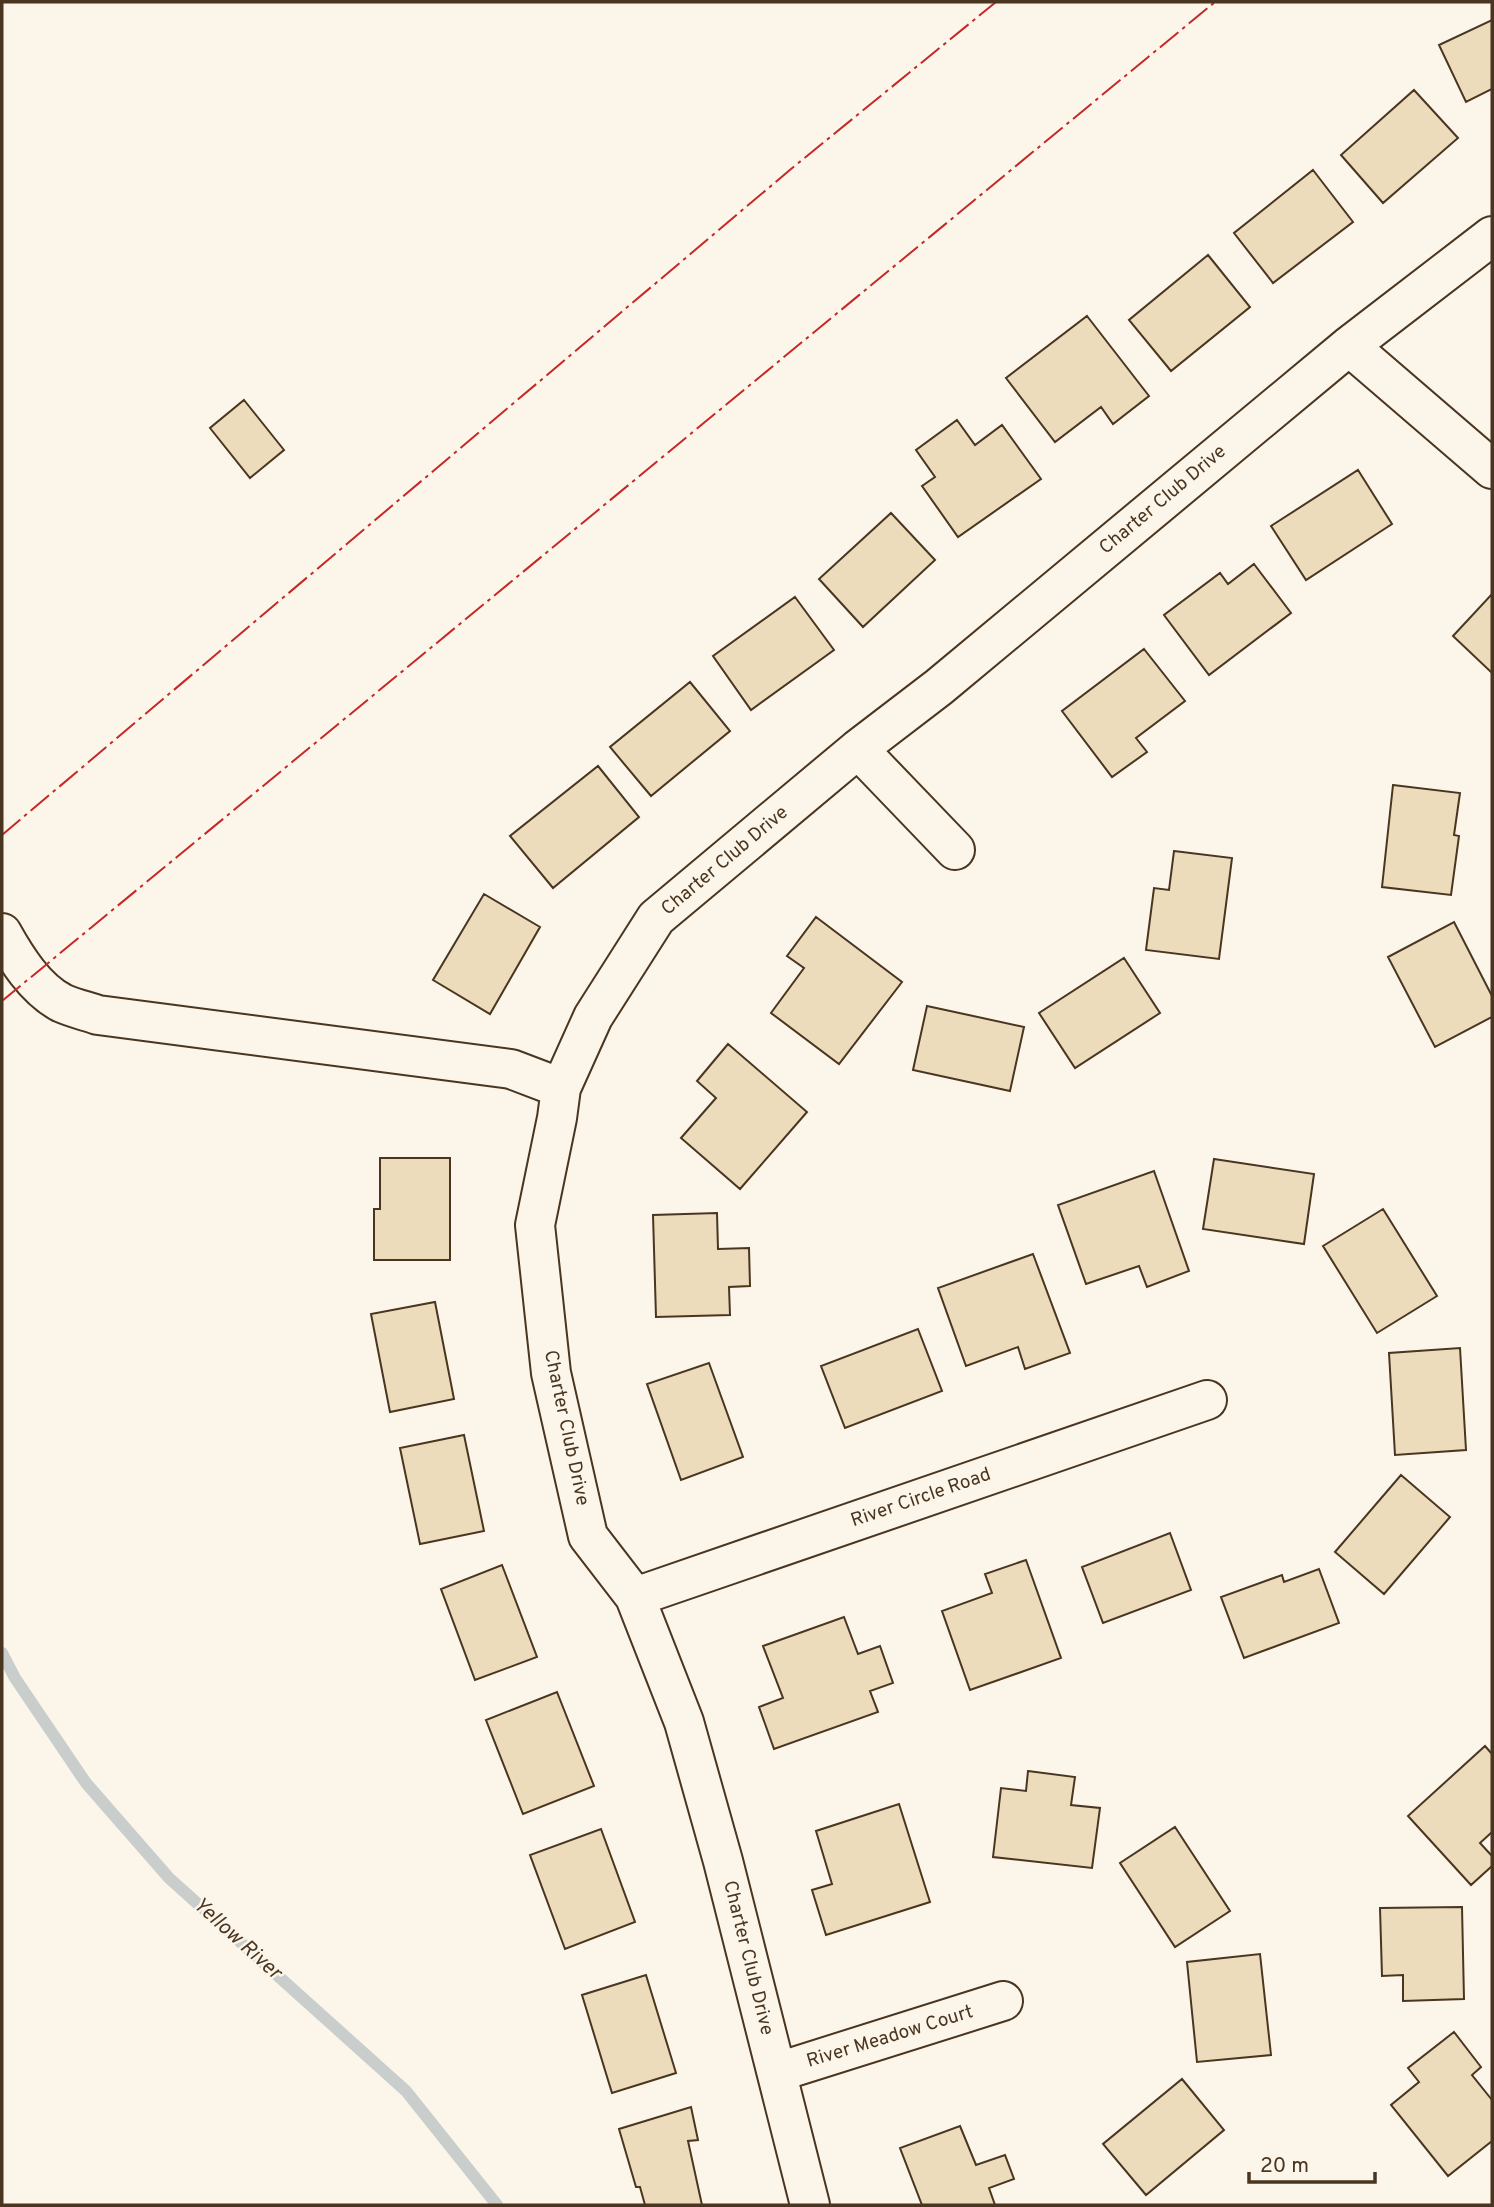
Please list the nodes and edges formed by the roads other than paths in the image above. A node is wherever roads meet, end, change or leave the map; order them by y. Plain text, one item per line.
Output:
1 (1492, 236) edge
2 (1349, 346) junction
3 (1492, 469) edge
4 (858, 749) junction
5 (955, 850) dead end
6 (2, 933) edge
7 (561, 1088) junction
8 (1208, 1400) dead end
9 (635, 1597) junction
10 (1003, 2001) dead end
11 (778, 2072) junction
12 (810, 2205) edge

1 - 2 street, Charter Club Drive
2 - 3 street
2 - 4 street, Charter Club Drive
4 - 5 street
4 - 7 street, Charter Club Drive
6 - 7 street
7 - 9 street, Charter Club Drive
8 - 9 street, River Circle Road
9 - 11 street, Charter Club Drive
10 - 11 street, River Meadow Court
11 - 12 street, Charter Club Drive

